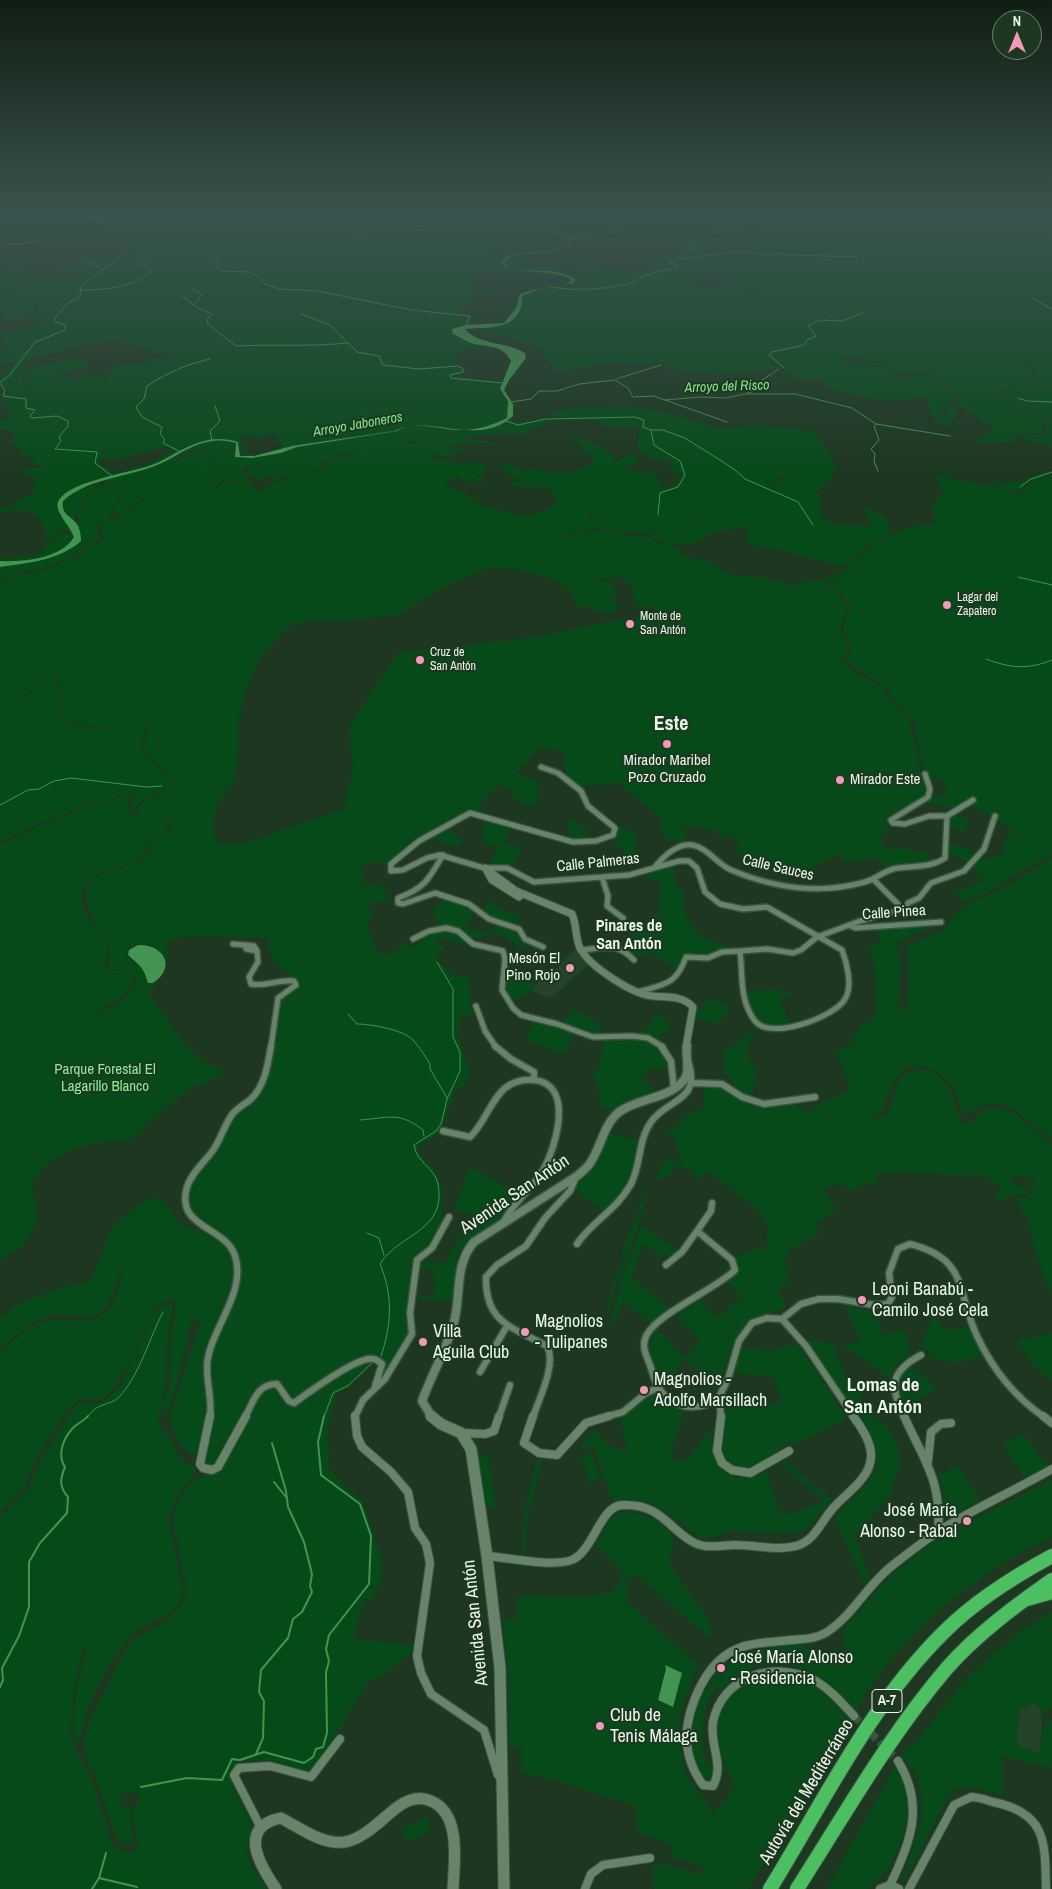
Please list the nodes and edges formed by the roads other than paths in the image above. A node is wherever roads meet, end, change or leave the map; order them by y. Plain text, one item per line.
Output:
1 (541, 767) dead end
2 (925, 774) dead end
3 (974, 800) dead end
4 (947, 816) junction
5 (995, 816) dead end
6 (443, 855) junction
7 (485, 868) junction
8 (653, 868) junction
9 (602, 877) junction
10 (873, 879) junction
11 (897, 911) junction
12 (623, 918) dead end
13 (941, 922) dead end
14 (849, 925) junction
15 (817, 937) junction
16 (413, 939) dead end
17 (233, 944) dead end
18 (543, 947) dead end
19 (581, 950) junction
20 (740, 951) junction
21 (634, 960) dead end
22 (637, 992) junction
23 (476, 1006) dead end
24 (688, 1062) junction
25 (534, 1080) junction
26 (693, 1083) junction
27 (674, 1088) junction
28 (816, 1097) dead end
29 (443, 1131) dead end
30 (577, 1176) junction
31 (712, 1204) dead end
32 (449, 1217) dead end
33 (503, 1224) junction
34 (696, 1232) junction
35 (577, 1244) dead end
36 (666, 1265) dead end
37 (782, 1319) junction
38 (506, 1326) junction
39 (921, 1355) dead end
40 (480, 1372) dead end
41 (375, 1386) junction
42 (510, 1386) dead end
43 (658, 1388) junction
44 (718, 1400) junction
45 (951, 1423) dead end
46 (1052, 1423) edge
47 (462, 1432) junction
48 (789, 1451) dead end
49 (928, 1462) junction
50 (1052, 1469) edge
51 (938, 1532) junction
52 (487, 1556) junction
53 (1052, 1556) edge
54 (1052, 1580) edge
55 (1052, 1592) edge
56 (1024, 1600) junction
57 (854, 1716) tunnel mouth
58 (340, 1739) dead end
59 (898, 1761) tunnel mouth
60 (502, 1787) junction
61 (261, 1829) junction
62 (650, 1858) dead end
63 (894, 1887) edge
64 (276, 1889) edge
65 (454, 1889) edge
66 (504, 1889) edge
67 (585, 1889) edge
68 (770, 1889) edge
69 (797, 1889) edge
70 (880, 1889) edge
71 (909, 1889) edge
72 (1046, 1889) edge

1 - 6 street
2 - 4 street
3 - 4 street
4 - 10 street, Calle Sauces
5 - 11 street
6 - 7 street
6 - 18 street
7 - 9 street, Calle Palmeras
7 - 19 street
8 - 9 street, Calle Palmeras
8 - 10 street, Calle Sauces
8 - 15 street, Calle Palmeras
9 - 12 street
10 - 11 street
11 - 14 street
13 - 14 street, Calle Pinea
14 - 15 street
15 - 20 street
15 - 20 street, Calle Palmeras
16 - 27 street
17 - 41 street
19 - 21 street
19 - 22 street
20 - 22 street
22 - 24 street
23 - 25 street
24 - 26 street
24 - 27 street
25 - 29 street
25 - 33 street
26 - 28 street
26 - 35 street
27 - 30 street, Avenida San Antón
30 - 33 street, Avenida San Antón
30 - 38 street
31 - 34 street
32 - 41 street
33 - 47 street, Avenida San Antón
34 - 36 street
34 - 43 street
37 - 44 street
37 - 46 street
37 - 52 street
38 - 40 street
38 - 43 street
39 - 49 street
41 - 60 street
42 - 47 street
43 - 44 street
44 - 48 street
45 - 49 street
47 - 52 street, Avenida San Antón
49 - 51 street
50 - 51 street
51 - 57 street
52 - 60 street, Avenida San Antón
53 - 68 highway, Autovía del Mediterráneo / A-7
54 - 56 highway, A-7
55 - 56 highway
56 - 69 highway, A-7
58 - 61 street
59 - 63 street
60 - 66 street, Avenida San Antón
61 - 64 street
61 - 65 street
62 - 67 street
63 - 70 street
71 - 72 street

